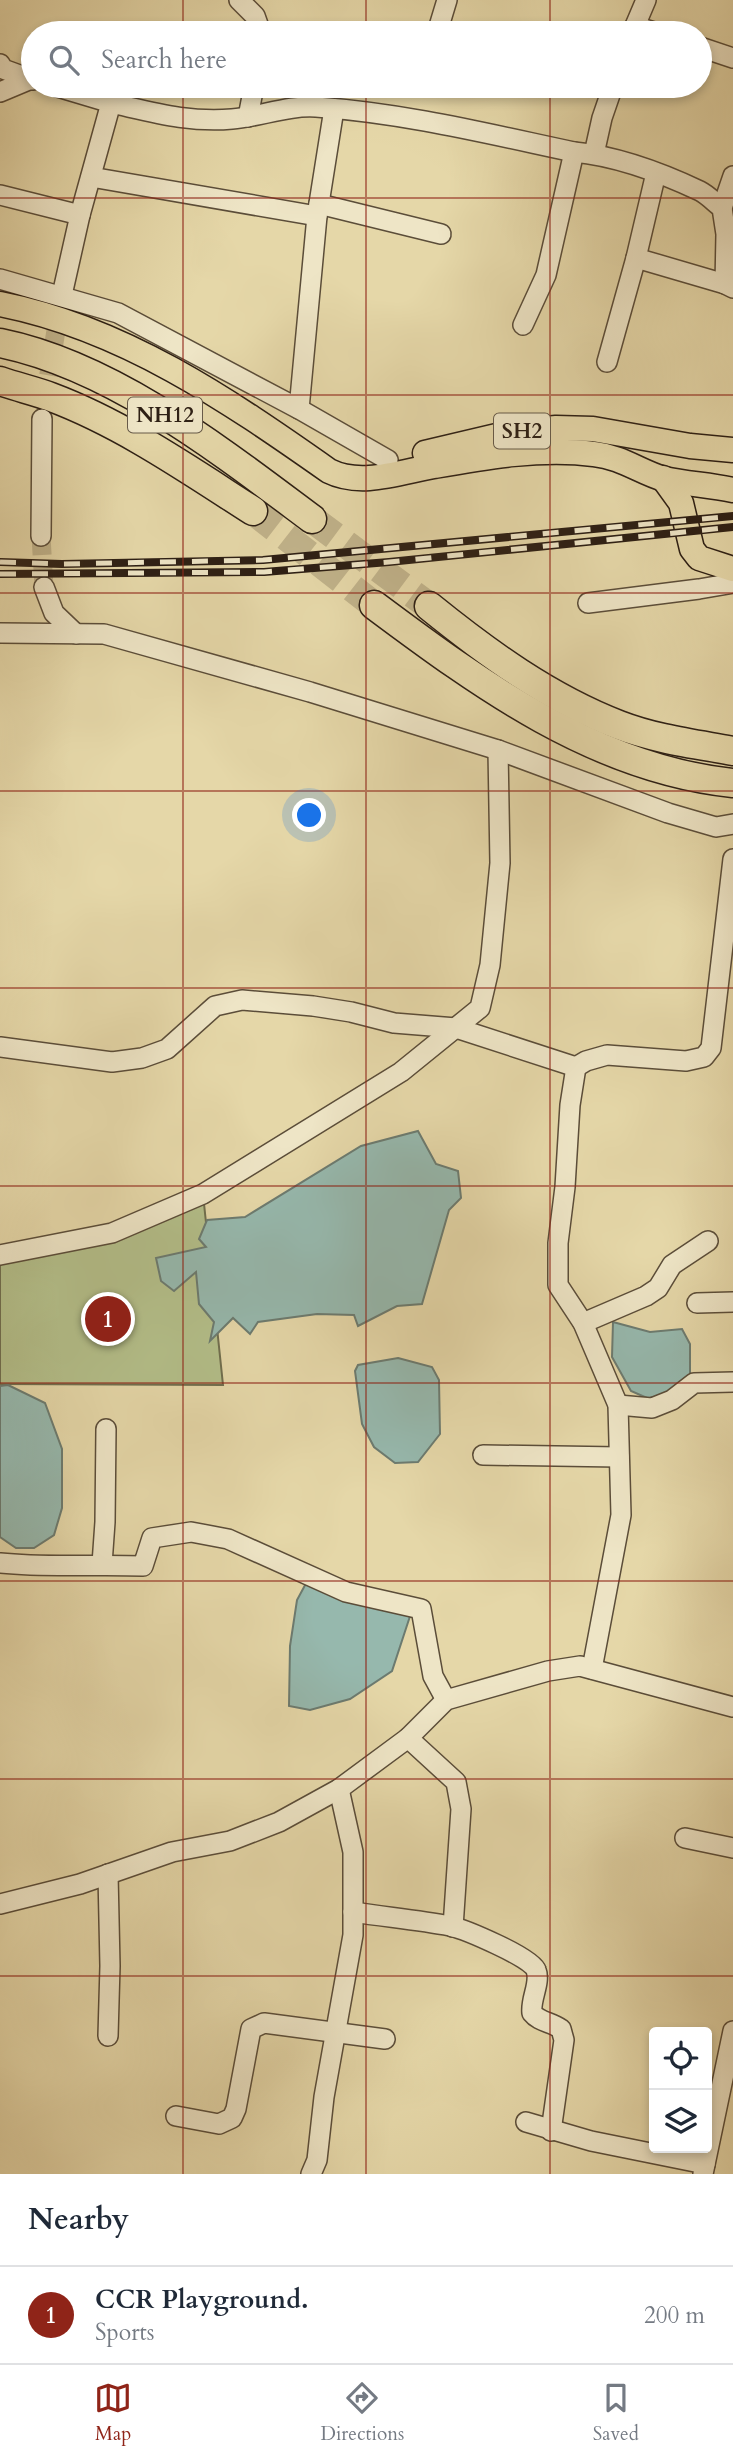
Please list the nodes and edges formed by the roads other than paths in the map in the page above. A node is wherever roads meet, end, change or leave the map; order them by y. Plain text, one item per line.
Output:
1 (239, 0) edge
2 (446, 0) edge
3 (646, 0) edge
4 (257, 21) edge
5 (440, 21) edge
6 (638, 21) edge
7 (712, 51) edge
8 (733, 58) edge
9 (0, 64) edge
10 (21, 75) edge
11 (21, 83) edge
12 (0, 92) edge
13 (94, 98) edge
14 (252, 98) edge
15 (609, 98) edge
16 (111, 103) junction
17 (334, 109) junction
18 (248, 117) junction
19 (574, 152) junction
20 (594, 154) junction
21 (656, 173) junction
22 (733, 176) edge
23 (91, 177) junction
24 (0, 195) edge
25 (722, 208) junction
26 (318, 210) junction
27 (80, 215) junction
28 (441, 234) dead end
29 (636, 258) junction
30 (0, 279) edge
31 (729, 286) edge
32 (62, 295) junction
33 (0, 303) edge
34 (523, 325) dead end
35 (0, 343) edge
36 (607, 362) dead end
37 (0, 382) edge
38 (299, 409) junction
39 (42, 419) tunnel mouth
40 (733, 450) edge
41 (434, 459) junction
42 (313, 460) junction
43 (388, 460) junction
44 (663, 478) junction
45 (733, 490) edge
46 (253, 511) tunnel mouth
47 (312, 519) tunnel mouth
48 (41, 537) tunnel mouth
49 (733, 569) edge
50 (733, 583) edge
51 (44, 587) tunnel mouth
52 (588, 603) dead end
53 (374, 606) tunnel mouth
54 (429, 606) tunnel mouth
55 (0, 633) edge
56 (76, 634) junction
57 (498, 750) junction
58 (733, 751) edge
59 (733, 783) edge
60 (733, 824) edge
61 (733, 859) edge
62 (456, 1028) junction
63 (0, 1047) edge
64 (576, 1067) junction
65 (708, 1241) dead end
66 (0, 1255) edge
67 (733, 1302) edge
68 (697, 1303) dead end
69 (583, 1323) junction
70 (733, 1381) edge
71 (618, 1405) junction
72 (106, 1429) dead end
73 (483, 1455) dead end
74 (619, 1457) junction
75 (0, 1563) edge
76 (102, 1564) junction
77 (592, 1669) junction
78 (446, 1700) junction
79 (733, 1707) edge
80 (408, 1738) junction
81 (339, 1790) junction
82 (685, 1838) dead end
83 (733, 1848) edge
84 (108, 1874) junction
85 (0, 1904) edge
86 (353, 1912) junction
87 (453, 1927) junction
88 (733, 2031) edge
89 (335, 2033) junction
90 (108, 2036) dead end
91 (385, 2039) dead end
92 (176, 2116) dead end
93 (526, 2122) dead end
94 (551, 2131) junction
95 (704, 2169) edge
96 (310, 2174) edge

1 - 4 street
2 - 5 street
3 - 6 street
7 - 8 street
9 - 10 street
11 - 12 street
13 - 16 street
14 - 18 street
15 - 20 street
16 - 18 street
16 - 23 street
17 - 18 street
17 - 19 street
17 - 26 street
19 - 20 street
19 - 34 street
20 - 21 street
21 - 25 street
21 - 29 street
22 - 25 street
23 - 26 street
23 - 27 street
24 - 27 street
25 - 31 street
26 - 28 street
26 - 38 street
27 - 32 street
29 - 31 street
29 - 36 street
30 - 32 street
32 - 38 street
33 - 42 main road, SH2
35 - 47 highway, NH12
37 - 46 highway, NH12
38 - 43 street
39 - 48 street
40 - 41 main road, SH2
41 - 42 main road, SH2
41 - 43 main road, SH2
41 - 44 main road, SH2
42 - 43 main road, SH2
44 - 45 main road
44 - 49 main road
50 - 52 street
51 - 56 street
53 - 59 highway
54 - 58 highway
55 - 56 street
56 - 57 street
57 - 60 street
57 - 62 street
61 - 64 street
62 - 63 street
62 - 64 street
62 - 66 street
64 - 69 street
65 - 69 street
67 - 68 street
69 - 71 street
70 - 71 street
71 - 74 street
72 - 76 street
73 - 74 street
74 - 77 street
75 - 76 street
76 - 78 street
77 - 78 street
77 - 79 street
78 - 80 street
80 - 81 street
80 - 87 street
81 - 84 street
81 - 86 street
82 - 83 street
84 - 85 street
84 - 90 street
86 - 87 street
86 - 89 street
87 - 94 street
88 - 95 street
89 - 91 street
89 - 92 street
89 - 96 street
93 - 94 street
94 - 95 street

